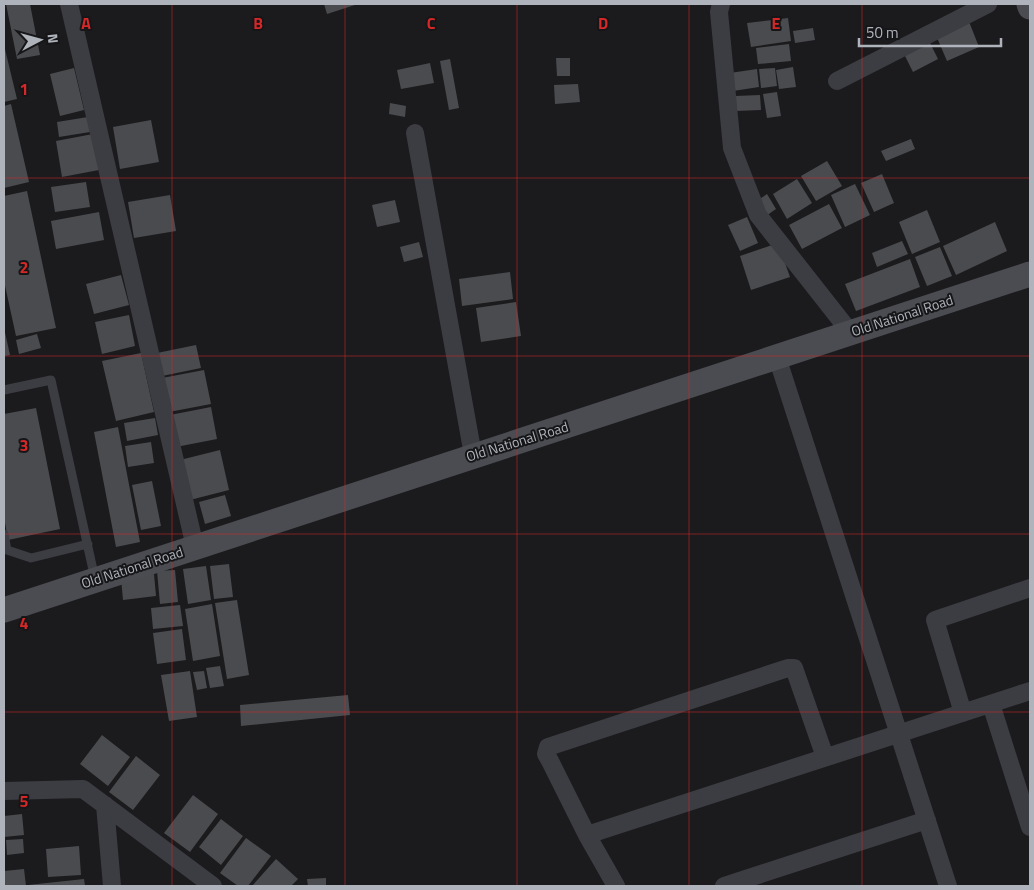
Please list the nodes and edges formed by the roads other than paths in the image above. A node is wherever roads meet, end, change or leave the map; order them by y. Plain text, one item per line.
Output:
1 (69, 4) edge
2 (721, 4) edge
3 (988, 4) edge
4 (837, 81) dead end
5 (415, 133) dead end
6 (1030, 274) edge
7 (850, 332) junction
8 (777, 356) junction
9 (4, 390) edge
10 (473, 455) junction
11 (4, 534) edge
12 (88, 544) junction
13 (195, 546) junction
14 (95, 579) junction
15 (1030, 588) edge
16 (4, 610) edge
17 (1030, 691) edge
18 (991, 704) junction
19 (963, 713) junction
20 (899, 733) junction
21 (825, 757) junction
22 (4, 791) edge
23 (105, 805) junction
24 (927, 820) junction
25 (1030, 827) edge
26 (586, 834) junction
27 (112, 886) edge
28 (213, 886) edge
29 (616, 886) edge
30 (724, 886) edge
31 (948, 886) edge

1 - 13 street
2 - 7 street
3 - 4 street
5 - 10 street
6 - 7 main road, Old National Road
7 - 8 main road, Old National Road
8 - 10 main road, Old National Road
8 - 20 street
9 - 12 lane
10 - 13 main road, Old National Road
11 - 12 lane
12 - 14 lane
13 - 14 main road, Old National Road
14 - 16 main road, Old National Road
15 - 19 street
17 - 18 street
18 - 19 street
18 - 25 street
19 - 20 street
20 - 21 street
20 - 24 street
21 - 26 street
21 - 26 street
22 - 23 street
23 - 27 street
23 - 28 street
24 - 30 street
24 - 31 street
26 - 29 street

